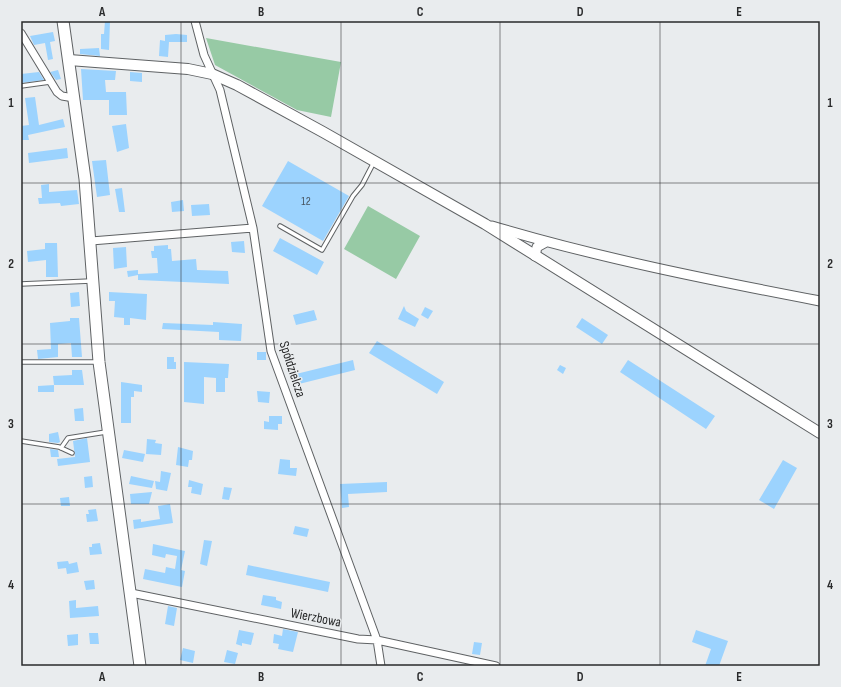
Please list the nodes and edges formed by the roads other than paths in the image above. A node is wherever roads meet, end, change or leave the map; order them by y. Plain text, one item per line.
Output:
1 (63, 21) edge
2 (195, 21) edge
3 (21, 33) edge
4 (69, 60) junction
5 (212, 74) junction
6 (51, 82) junction
7 (21, 86) edge
8 (74, 98) junction
9 (375, 161) junction
10 (485, 224) junction
11 (280, 226) dead end
12 (253, 228) junction
13 (91, 241) junction
14 (546, 242) junction
15 (535, 256) junction
16 (94, 281) junction
17 (21, 284) edge
18 (820, 301) edge
19 (21, 362) edge
20 (99, 362) junction
21 (109, 432) junction
22 (820, 433) edge
23 (21, 441) edge
24 (61, 448) junction
25 (72, 453) dead end
26 (131, 593) junction
27 (377, 640) junction
28 (140, 666) edge
29 (381, 666) edge
30 (496, 666) edge

1 - 4 main road
2 - 5 street, Spółdzielcza
3 - 6 street
4 - 5 main road
4 - 8 main road
5 - 9 main road
5 - 12 street, Spółdzielcza
6 - 7 lane
6 - 8 street
8 - 13 main road
9 - 10 main road
9 - 11 lane
10 - 14 street
10 - 15 main road
12 - 13 street
12 - 27 street, Spółdzielcza
13 - 16 main road
14 - 15 street
14 - 18 street
15 - 22 main road
16 - 17 lane
16 - 20 main road
19 - 20 lane
20 - 21 main road
21 - 24 lane
21 - 26 main road
23 - 24 lane
24 - 25 lane
26 - 27 street, Wierzbowa
26 - 28 main road
27 - 29 street, Spółdzielcza
27 - 30 street, Wierzbowa

